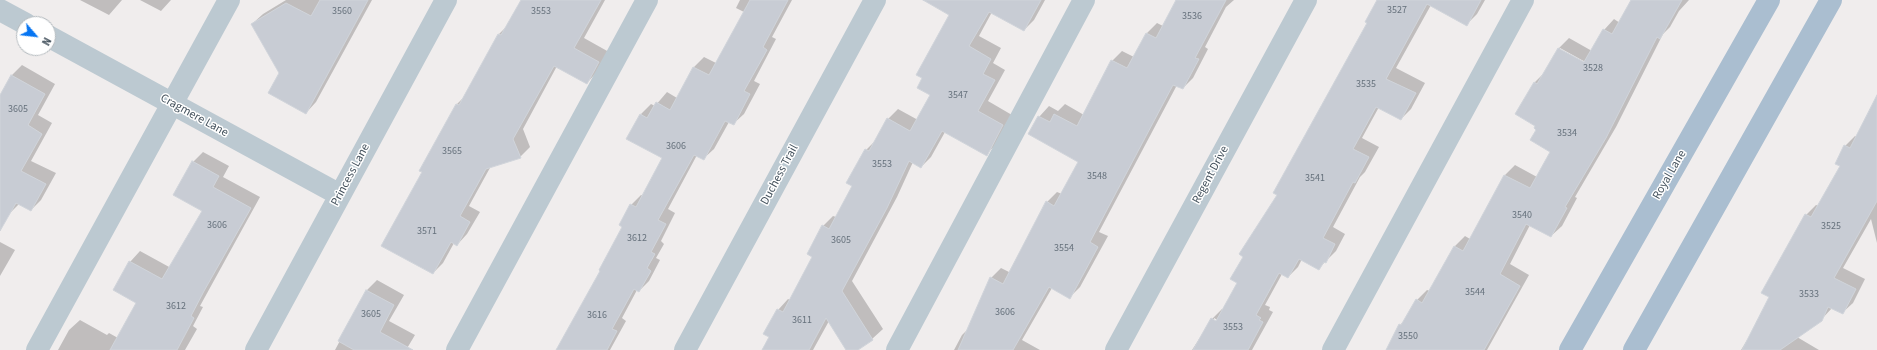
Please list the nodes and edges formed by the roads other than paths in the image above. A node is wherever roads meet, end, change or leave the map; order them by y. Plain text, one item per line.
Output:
1 (229, 0) edge
2 (446, 0) edge
3 (647, 0) edge
4 (875, 0) edge
5 (1084, 0) edge
6 (1306, 0) edge
7 (1523, 0) edge
8 (1769, 0) edge
9 (1831, 0) edge
10 (0, 10) edge
11 (16, 19) edge
12 (56, 40) edge
13 (173, 104) junction
14 (340, 196) junction
15 (38, 350) edge
16 (256, 350) edge
17 (457, 350) edge
18 (685, 350) edge
19 (897, 350) edge
20 (1116, 350) edge
21 (1333, 350) edge
22 (1570, 350) edge
23 (1634, 350) edge

1 - 13 street
2 - 14 street, Princess Lane
3 - 17 street
4 - 18 street, Duchess Trail
5 - 19 street
6 - 20 street, Regent Drive
7 - 21 street
8 - 22 main road, Royal Lane
9 - 23 main road
10 - 11 street
12 - 13 street, Cragmere Lane
13 - 14 street, Cragmere Lane
13 - 15 street
14 - 16 street, Princess Lane

